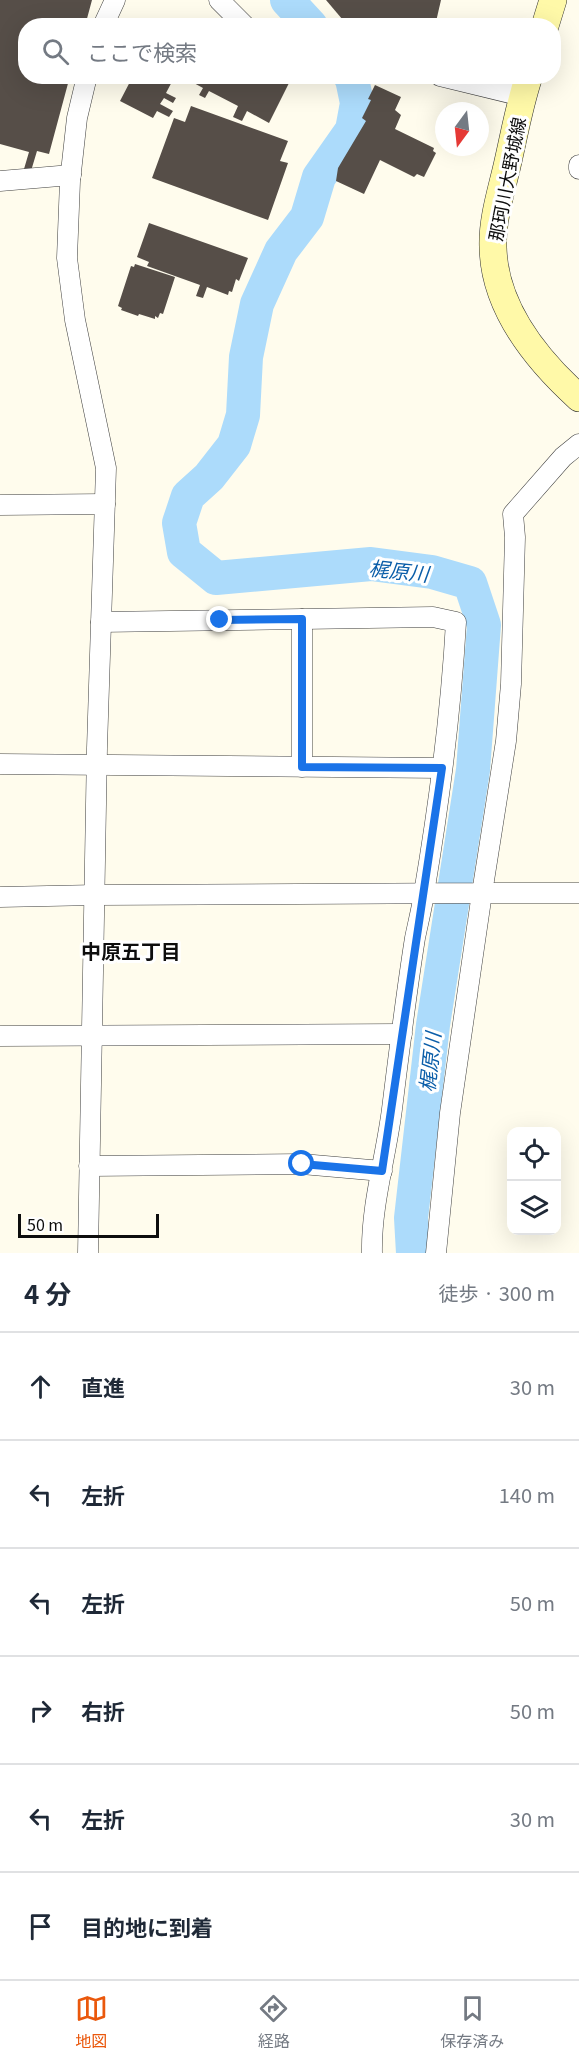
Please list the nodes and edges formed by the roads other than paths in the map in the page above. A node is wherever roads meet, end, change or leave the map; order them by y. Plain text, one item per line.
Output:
1 (115, 0) edge
2 (219, 0) edge
3 (553, 0) edge
4 (107, 18) edge
5 (237, 18) edge
6 (547, 18) edge
7 (85, 84) edge
8 (508, 84) edge
9 (525, 86) edge
10 (71, 175) junction
11 (0, 181) edge
12 (579, 398) edge
13 (579, 444) edge
14 (105, 504) junction
15 (0, 505) edge
16 (302, 619) junction
17 (101, 622) junction
18 (0, 764) edge
19 (97, 765) junction
20 (302, 767) junction
21 (442, 768) junction
22 (483, 893) junction
23 (579, 893) edge
24 (424, 894) junction
25 (96, 895) junction
26 (0, 897) edge
27 (402, 1034) junction
28 (91, 1035) junction
29 (0, 1036) edge
30 (89, 1166) junction
31 (382, 1171) junction
32 (88, 1253) edge
33 (372, 1253) edge
34 (436, 1253) edge

1 - 4 street
2 - 5 street
3 - 6 main road
7 - 10 street
8 - 9 street
9 - 12 main road, 那珂川大野城線
10 - 11 street
10 - 14 street
13 - 22 street
14 - 15 street
14 - 17 street
16 - 17 street
16 - 20 street
16 - 21 street
17 - 19 street
18 - 19 street
19 - 20 street
19 - 25 street
20 - 21 street
21 - 24 street
22 - 23 street
22 - 24 street
22 - 34 street
24 - 25 street
24 - 27 street
25 - 26 street
25 - 28 street
27 - 28 street
27 - 31 street
28 - 29 street
28 - 30 street
30 - 31 street
30 - 32 street
31 - 33 street

